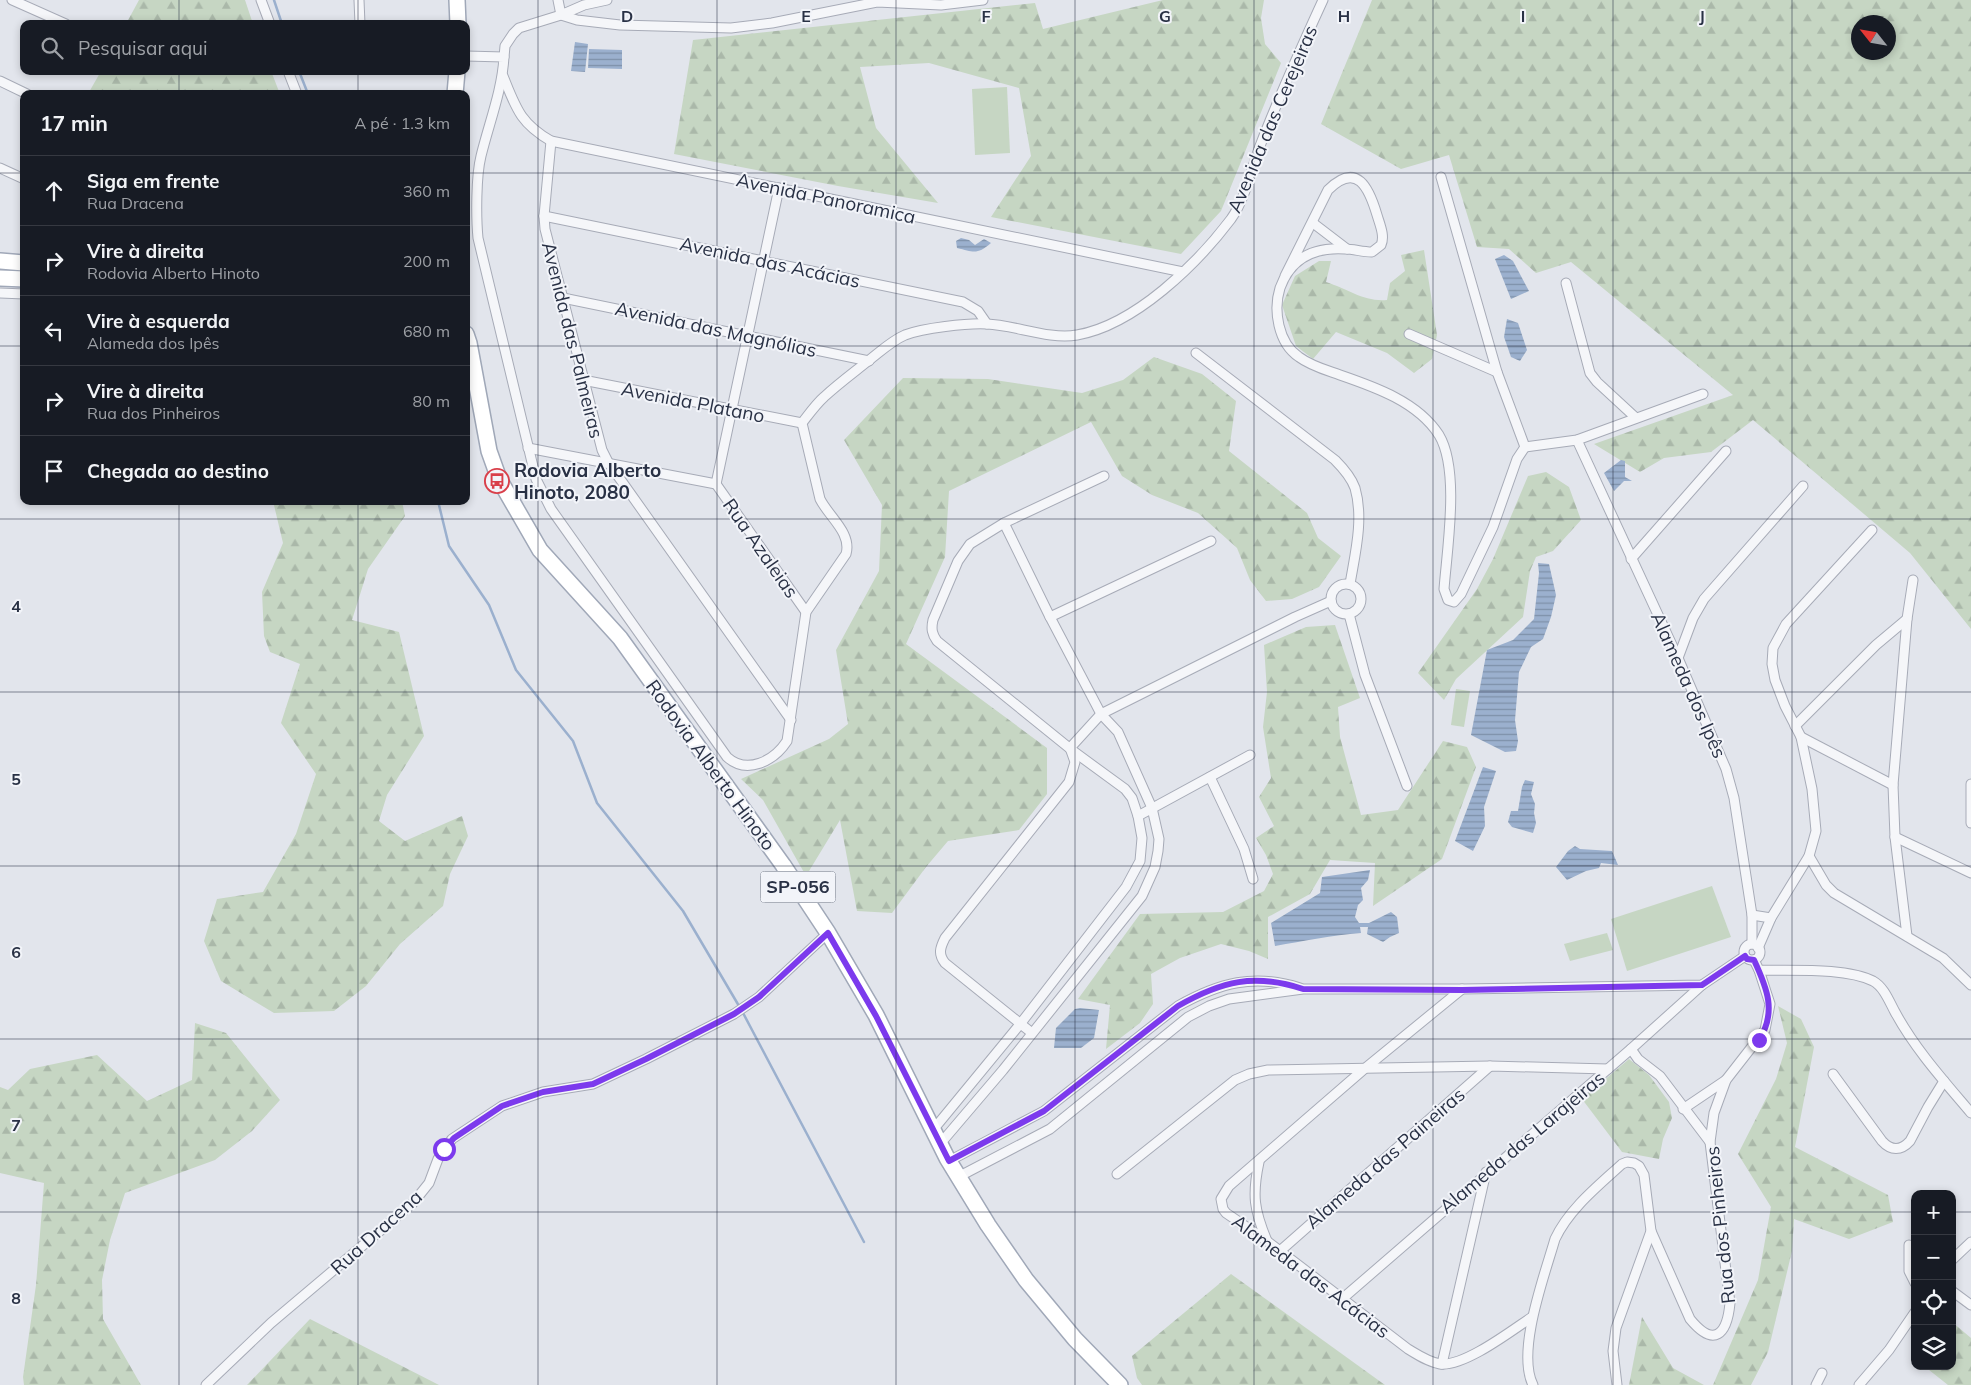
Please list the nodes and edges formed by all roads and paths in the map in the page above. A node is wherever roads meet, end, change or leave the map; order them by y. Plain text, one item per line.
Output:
1 (12, 0) edge
2 (262, 0) edge
3 (359, 0) edge
4 (457, 0) edge
5 (558, 0) edge
6 (607, 0) edge
7 (983, 0) edge
8 (1323, 0) edge
9 (561, 15) junction
10 (57, 20) edge
11 (269, 20) edge
12 (360, 20) edge
13 (458, 20) edge
14 (470, 56) edge
15 (504, 57) junction
16 (290, 75) edge
17 (457, 75) edge
18 (503, 76) junction
19 (0, 81) edge
20 (295, 90) edge
21 (455, 90) edge
22 (20, 91) edge
23 (551, 141) junction
24 (0, 168) edge
25 (20, 177) edge
26 (1441, 177) dead end
27 (780, 188) junction
28 (544, 216) junction
29 (1313, 223) junction
30 (1347, 249) junction
31 (0, 261) edge
32 (764, 261) junction
33 (20, 263) edge
34 (1183, 272) junction
35 (1285, 276) junction
36 (0, 278) edge
37 (20, 279) edge
38 (1566, 283) dead end
39 (0, 293) edge
40 (20, 294) edge
41 (563, 298) junction
42 (987, 324) junction
43 (1409, 334) dead end
44 (748, 335) junction
45 (470, 343) edge
46 (1196, 353) dead end
47 (869, 361) junction
48 (1497, 372) junction
49 (470, 378) edge
50 (584, 380) junction
51 (479, 393) junction
52 (1703, 394) dead end
53 (732, 410) junction
54 (1636, 418) junction
55 (802, 423) junction
56 (1577, 440) junction
57 (1525, 447) junction
58 (528, 448) junction
59 (1726, 451) dead end
60 (608, 462) junction
61 (1104, 476) dead end
62 (716, 484) junction
63 (1803, 486) dead end
64 (1004, 523) junction
65 (1872, 530) dead end
66 (1211, 541) dead end
67 (1631, 559) junction
68 (1913, 580) dead end
69 (1350, 584) junction
70 (1332, 602) junction
71 (806, 612) junction
72 (1349, 614) junction
73 (1050, 617) junction
74 (1906, 619) junction
75 (1678, 658) junction
76 (1101, 714) junction
77 (791, 720) junction
78 (1795, 726) junction
79 (1801, 737) junction
80 (1070, 748) junction
81 (1250, 755) dead end
82 (1210, 777) junction
83 (1971, 784) edge
84 (1893, 785) junction
85 (1407, 786) dead end
86 (1152, 808) junction
87 (1138, 816) junction
88 (1971, 823) edge
89 (1895, 837) junction
90 (1809, 856) junction
91 (1971, 873) edge
92 (1253, 879) dead end
93 (1752, 914) junction
94 (1771, 918) junction
95 (828, 933) junction
96 (1908, 936) junction
97 (1755, 946) junction
98 (1745, 956) junction
99 (1754, 960) junction
100 (1759, 970) junction
101 (1702, 985) junction
102 (1971, 985) edge
103 (1303, 989) junction
104 (1462, 990) junction
105 (1021, 1023) junction
106 (1032, 1033) junction
107 (1631, 1049) junction
108 (994, 1056) junction
109 (1006, 1066) junction
110 (1466, 1066) junction
111 (1490, 1066) junction
112 (1608, 1069) junction
113 (1363, 1070) junction
114 (1833, 1074) dead end
115 (979, 1075) junction
116 (1726, 1080) junction
117 (1944, 1081) junction
118 (991, 1084) junction
119 (1468, 1085) junction
120 (1683, 1109) junction
121 (1044, 1111) junction
122 (1971, 1113) edge
123 (1054, 1125) junction
124 (1012, 1129) junction
125 (932, 1130) junction
126 (1710, 1142) junction
127 (940, 1144) junction
128 (1020, 1144) junction
129 (949, 1161) junction
130 (1259, 1162) junction
131 (1486, 1172) junction
132 (1117, 1174) dead end
133 (958, 1177) junction
134 (1651, 1231) junction
135 (1267, 1241) junction
136 (1971, 1242) edge
137 (1909, 1245) dead end
138 (1280, 1251) junction
139 (1956, 1256) edge
140 (1914, 1280) edge
141 (1956, 1294) edge
142 (1342, 1299) junction
143 (1971, 1305) edge
144 (1532, 1317) junction
145 (1911, 1318) edge
146 (1442, 1364) junction
147 (1822, 1373) dead end
148 (206, 1385) edge
149 (1120, 1385) edge
150 (1533, 1385) edge
151 (1617, 1385) edge
152 (1816, 1385) edge
153 (1859, 1385) edge

1 - 10 street
2 - 11 street
3 - 12 street
4 - 13 main road
5 - 9 street
6 - 9 street
7 - 9 street
8 - 34 street, Avenida das Cerejeiras
9 - 15 street
14 - 15 street
15 - 18 street
16 - 20 street
17 - 21 main road
18 - 23 street, Avenida Panoramica
18 - 58 street
19 - 22 street
23 - 27 street, Avenida Panoramica
23 - 28 street, Avenida das Palmeiras
24 - 25 street
26 - 48 street
27 - 32 street
27 - 34 street, Avenida Panoramica
28 - 32 street, Avenida das Acácias
28 - 41 street, Avenida das Palmeiras
29 - 30 street
29 - 30 street
29 - 35 street
30 - 35 street
31 - 33 main road
32 - 42 street, Avenida das Acácias
32 - 44 street
34 - 42 street, Avenida das Cerejeiras
35 - 57 street
36 - 37 main road
38 - 54 street
39 - 40 street
41 - 44 street, Avenida das Magnólias
41 - 50 street, Avenida das Palmeiras
42 - 47 street, Avenida das Cerejeiras
43 - 48 street
44 - 47 street, Avenida das Magnólias
44 - 53 street
45 - 51 main road, Rodovia Alberto Hinoto / SP-056
46 - 69 street
47 - 55 street, Avenida das Cerejeiras
48 - 57 street
49 - 51 main road, Rodovia Alberto Hinoto / SP-056
50 - 53 street, Avenida Platano
50 - 60 street, Avenida das Palmeiras
51 - 95 main road, Rodovia Alberto Hinoto / SP-056
52 - 54 street
53 - 55 street, Avenida Platano
53 - 62 street
54 - 56 street
55 - 71 street
56 - 57 street
56 - 67 street, Alameda dos Ipês
58 - 60 street
58 - 77 street
59 - 67 street
60 - 62 street
60 - 77 street, Avenida das Palmeiras
61 - 64 street
62 - 71 street, Rua Azaleias
63 - 75 street
64 - 73 street
64 - 80 street
65 - 78 street
66 - 73 street
67 - 75 street, Alameda dos Ipês
68 - 74 street
69 - 70 street
69 - 72 street
70 - 72 street
70 - 76 street
71 - 77 street
72 - 85 street
73 - 76 street
74 - 78 street
74 - 84 street
75 - 93 street, Alameda dos Ipês
76 - 80 street
76 - 86 street
78 - 79 street
79 - 84 street
79 - 90 street
80 - 87 street
80 - 105 street
81 - 82 street
82 - 86 street
82 - 92 street
83 - 88 street
84 - 89 street
86 - 87 street
86 - 106 street
87 - 105 street
89 - 91 street
89 - 96 street
90 - 94 street
90 - 96 street
93 - 94 street
93 - 97 street, Alameda dos Ipês
94 - 97 street
95 - 125 main road, Rodovia Alberto Hinoto / SP-056
95 - 148 street, Rua Dracena
96 - 102 street
97 - 98 street
97 - 99 street
98 - 99 street
98 - 101 street
99 - 100 street, Rua dos Pinheiros
100 - 116 street, Rua dos Pinheiros
100 - 117 street
101 - 104 street
101 - 107 street, Alameda das Larajeiras
103 - 104 street
103 - 121 street
103 - 123 street
104 - 113 street, Alameda das Acácias
105 - 106 street
105 - 108 street
106 - 109 street
107 - 112 street, Alameda das Larajeiras
107 - 120 street
108 - 109 street
108 - 115 street
109 - 118 street
110 - 111 street
110 - 113 street
110 - 119 street
111 - 112 street
111 - 119 street, Alameda das Paineiras
112 - 131 street, Alameda das Larajeiras
113 - 130 street, Alameda das Acácias
113 - 132 street
114 - 117 street
115 - 118 street
115 - 125 street
116 - 120 street
116 - 126 street, Rua dos Pinheiros
117 - 122 street
118 - 127 street
119 - 138 street, Alameda das Paineiras
120 - 126 street
121 - 123 street
121 - 124 street
123 - 128 street
124 - 128 street
124 - 129 street
125 - 127 main road, Rodovia Alberto Hinoto / SP-056
126 - 134 street, Rua dos Pinheiros
127 - 129 main road, Rodovia Alberto Hinoto / SP-056
128 - 133 street
129 - 133 main road, Rodovia Alberto Hinoto / SP-056
130 - 135 street
130 - 135 street, Alameda das Acácias
131 - 142 street, Alameda das Larajeiras
131 - 146 street
133 - 149 main road, Rodovia Alberto Hinoto / SP-056
134 - 144 street
134 - 151 street
135 - 138 street, Alameda das Acácias
136 - 139 street
137 - 140 street
138 - 142 street, Alameda das Acácias
141 - 143 street
142 - 146 street, Alameda das Acácias
144 - 146 street
144 - 150 street
145 - 153 street
147 - 152 street

